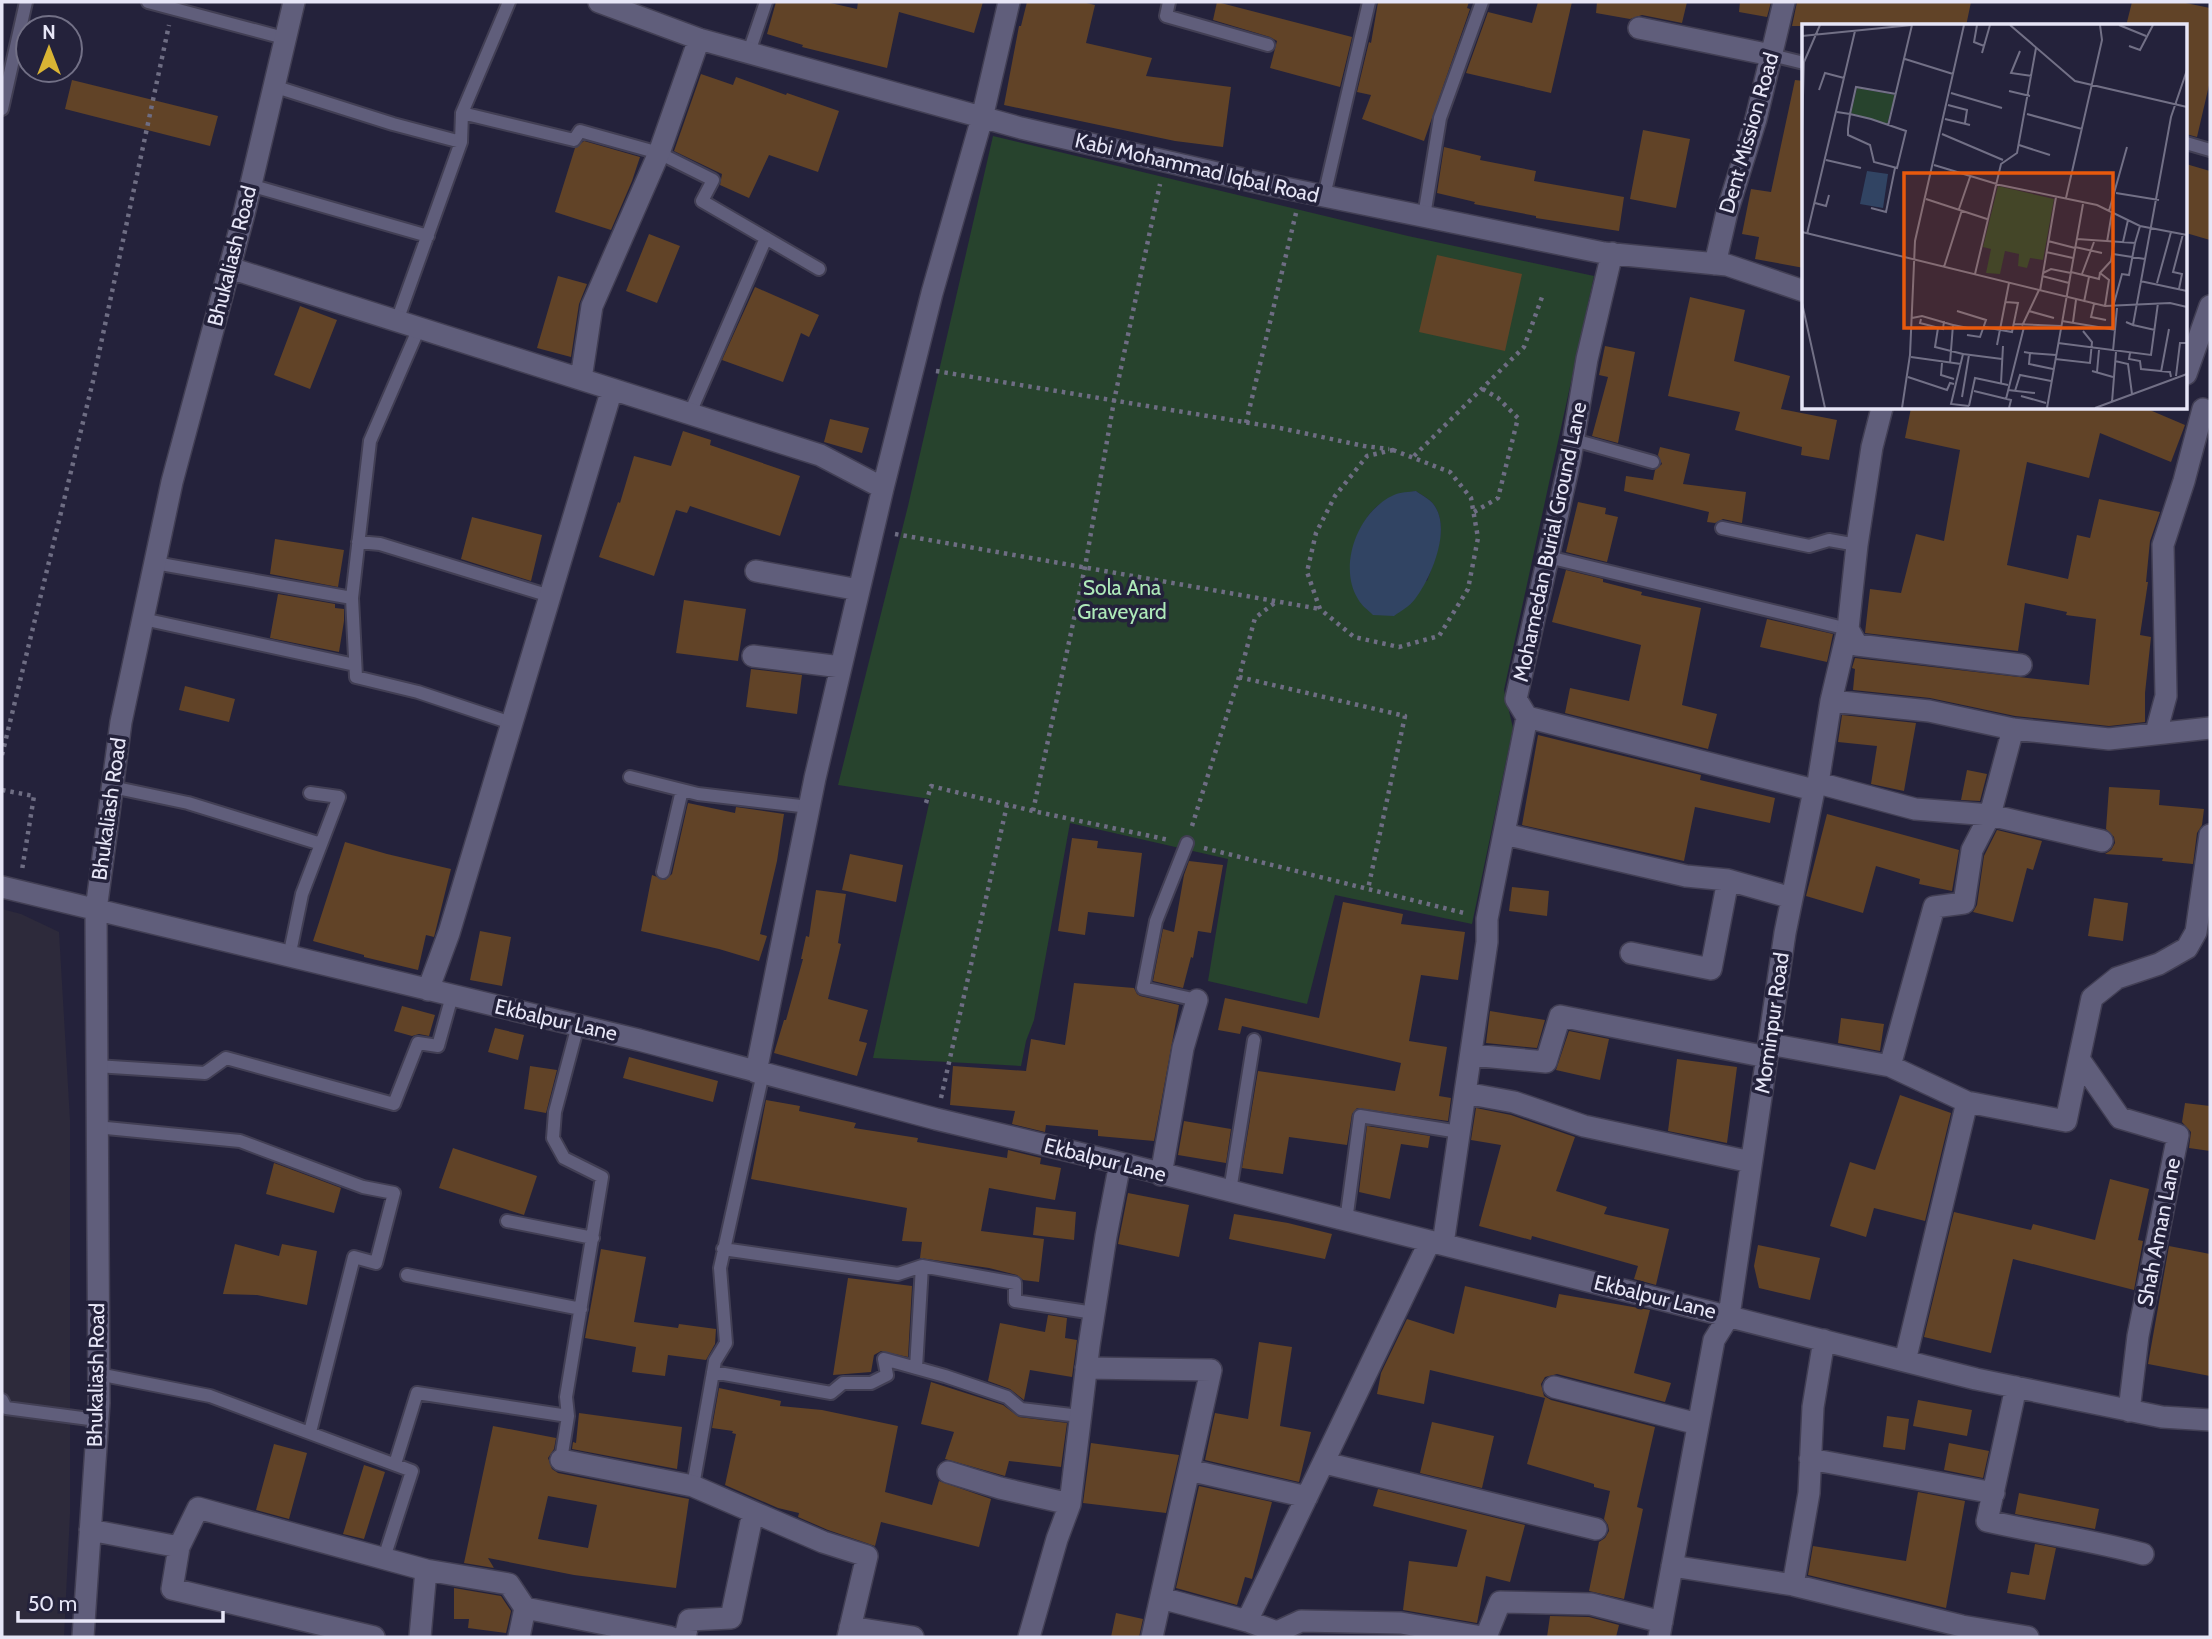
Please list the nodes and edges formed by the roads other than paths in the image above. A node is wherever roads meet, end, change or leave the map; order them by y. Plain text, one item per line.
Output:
1 (26, 2) edge
2 (148, 2) edge
3 (294, 2) edge
4 (509, 2) edge
5 (599, 2) edge
6 (766, 2) edge
7 (1009, 2) edge
8 (1169, 2) edge
9 (1369, 2) edge
10 (1482, 2) edge
11 (1784, 2) edge
12 (1639, 28) dead end
13 (285, 38) junction
14 (699, 39) junction
15 (1268, 45) dead end
16 (749, 52) junction
17 (1771, 55) junction
18 (1802, 63) edge
19 (273, 86) junction
20 (2, 109) edge
21 (462, 113) junction
22 (982, 118) junction
23 (461, 142) junction
24 (2188, 144) edge
25 (2210, 150) edge
26 (659, 153) junction
27 (250, 185) junction
28 (1324, 196) junction
29 (1424, 216) junction
30 (428, 236) junction
31 (766, 238) junction
32 (1612, 253) junction
33 (1715, 264) junction
34 (229, 268) junction
35 (819, 269) dead end
36 (1802, 290) edge
37 (2210, 306) edge
38 (397, 321) junction
39 (419, 328) junction
40 (2188, 367) edge
41 (581, 379) junction
42 (612, 389) junction
43 (2200, 409) edge
44 (1881, 410) edge
45 (690, 413) junction
46 (1574, 440) junction
47 (1653, 462) dead end
48 (883, 488) junction
49 (1722, 528) dead end
50 (358, 542) junction
51 (1857, 545) junction
52 (1548, 557) junction
53 (155, 562) junction
54 (756, 571) dead end
55 (859, 590) junction
56 (550, 596) junction
57 (352, 598) junction
58 (143, 618) junction
59 (1848, 629) junction
60 (753, 656) dead end
61 (355, 665) junction
62 (2021, 666) dead end
63 (841, 667) junction
64 (1831, 701) junction
65 (1527, 717) junction
66 (512, 723) junction
67 (2210, 728) edge
68 (2013, 729) junction
69 (2156, 733) junction
70 (630, 778) dead end
71 (1816, 786) junction
72 (113, 787) junction
73 (682, 790) junction
74 (310, 793) dead end
75 (809, 807) junction
76 (1990, 814) junction
77 (1504, 834) junction
78 (2102, 841) dead end
79 (321, 844) junction
80 (1186, 844) road end
81 (2209, 848) edge
82 (663, 872) dead end
83 (1728, 880) junction
84 (10, 889) edge
85 (1792, 898) junction
86 (96, 910) junction
87 (1631, 953) dead end
88 (289, 957) junction
89 (428, 990) junction
90 (452, 996) junction
91 (1197, 1000) joint
92 (578, 1026) junction
93 (1254, 1040) dead end
94 (1768, 1050) junction
95 (1471, 1055) junction
96 (2079, 1059) junction
97 (96, 1066) junction
98 (1890, 1066) junction
99 (760, 1072) junction
100 (1465, 1093) junction
101 (1967, 1102) junction
102 (96, 1127) junction
103 (1459, 1132) junction
104 (1751, 1162) junction
105 (1120, 1163) junction
106 (1161, 1175) junction
107 (1230, 1191) junction
108 (507, 1221) dead end
109 (1346, 1222) junction
110 (593, 1238) junction
111 (1437, 1242) junction
112 (723, 1249) junction
113 (922, 1266) junction
114 (407, 1275) dead end
115 (581, 1309) junction
116 (1094, 1313) junction
117 (1729, 1316) junction
118 (1824, 1340) junction
119 (1905, 1361) junction
120 (916, 1368) junction
121 (1086, 1368) junction
122 (713, 1372) junction
123 (98, 1374) junction
124 (1555, 1387) dead end
125 (2016, 1387) junction
126 (2, 1401) edge
127 (2129, 1411) junction
128 (568, 1416) junction
129 (1080, 1416) junction
130 (97, 1420) junction
131 (2210, 1420) edge
132 (1698, 1424) junction
133 (310, 1432) junction
134 (561, 1460) joint
135 (1810, 1460) junction
136 (1325, 1463) junction
137 (395, 1464) junction
138 (1189, 1470) junction
139 (948, 1472) dead end
140 (693, 1486) junction
141 (1994, 1493) junction
142 (1307, 1497) junction
143 (1070, 1504) junction
144 (753, 1512) junction
145 (1596, 1529) dead end
146 (90, 1530) junction
147 (179, 1547) junction
148 (2143, 1554) dead end
149 (384, 1558) junction
150 (1672, 1566) junction
151 (426, 1570) junction
152 (1793, 1586) junction
153 (1161, 1598) junction
154 (525, 1608) junction
155 (1247, 1621) junction
156 (1661, 1630) edge
157 (849, 1632) edge
158 (1276, 1635) edge
159 (368, 1636) edge
160 (83, 1637) edge
161 (420, 1637) edge
162 (519, 1637) edge
163 (670, 1637) edge
164 (685, 1637) edge
165 (912, 1637) edge
166 (1029, 1637) edge
167 (1152, 1637) edge
168 (1484, 1637) edge
169 (2028, 1637) edge

1 - 20 lane
2 - 13 lane
3 - 13 street, Bhukaliash Road
4 - 21 lane
5 - 14 street, Kabi Mohammad Iqbal Road
6 - 16 lane
7 - 22 street
8 - 15 lane
9 - 28 lane
10 - 29 lane
11 - 17 street, Dent Mission Road
12 - 17 street
13 - 19 street, Bhukaliash Road
14 - 16 street, Kabi Mohammad Iqbal Road
14 - 26 street
16 - 22 street, Kabi Mohammad Iqbal Road
17 - 18 lane
17 - 33 street, Dent Mission Road
19 - 23 lane
19 - 27 street, Bhukaliash Road
21 - 23 lane
21 - 26 lane
22 - 28 street, Kabi Mohammad Iqbal Road
22 - 48 street
23 - 30 lane
24 - 25 lane
26 - 31 lane
26 - 41 street
27 - 30 lane
27 - 34 street, Bhukaliash Road
28 - 29 street, Kabi Mohammad Iqbal Road
29 - 32 street, Kabi Mohammad Iqbal Road
30 - 38 lane
31 - 35 lane
31 - 45 lane
32 - 33 street, Kabi Mohammad Iqbal Road
32 - 46 street, Mohamedan Burial Ground Lane
33 - 36 street, Kabi Mohammad Iqbal Road
34 - 38 street
34 - 53 street, Bhukaliash Road
37 - 40 street
38 - 39 street
39 - 41 street
39 - 50 lane
41 - 42 street
42 - 45 street
42 - 56 street
43 - 69 street
44 - 51 street, Mominpur Road
45 - 48 street
46 - 47 lane
46 - 52 street, Mohamedan Burial Ground Lane
48 - 55 street
49 - 51 lane
50 - 56 lane
50 - 57 lane
51 - 59 street, Mominpur Road
52 - 59 lane
52 - 65 street, Mohamedan Burial Ground Lane
53 - 57 lane
53 - 58 street, Bhukaliash Road
54 - 55 street
55 - 63 street
56 - 66 street
57 - 61 lane
58 - 61 lane
58 - 72 street, Bhukaliash Road
59 - 62 street
59 - 64 street, Mominpur Road
60 - 63 street
61 - 66 lane
63 - 75 street
64 - 68 street
64 - 71 street, Mominpur Road
65 - 71 street
65 - 77 street, Mohamedan Burial Ground Lane
66 - 89 street
67 - 69 street
68 - 69 street
68 - 76 street
70 - 73 lane
71 - 76 street
71 - 85 street, Mominpur Road
72 - 79 lane
72 - 86 street, Bhukaliash Road
73 - 75 lane
73 - 82 lane
74 - 79 lane
75 - 99 street
76 - 78 street
76 - 98 street
77 - 83 street
77 - 95 street, Mohamedan Burial Ground Lane
79 - 88 lane
80 - 91 lane
81 - 96 street
83 - 85 street
83 - 87 street
84 - 86 street, Ekbalpur Lane
85 - 94 street, Mominpur Road
86 - 88 street, Ekbalpur Lane
86 - 97 street, Bhukaliash Road
88 - 89 street, Ekbalpur Lane
89 - 90 street, Ekbalpur Lane
90 - 92 street, Ekbalpur Lane
90 - 97 lane
91 - 106 street
92 - 99 street, Ekbalpur Lane
92 - 110 lane
93 - 107 lane
94 - 95 street
94 - 98 street
94 - 104 street, Mominpur Road
95 - 100 street, Mohamedan Burial Ground Lane
96 - 101 street
96 - 127 street, Shah Aman Lane
97 - 102 street, Bhukaliash Road
98 - 101 street
99 - 105 street, Ekbalpur Lane
99 - 112 lane
100 - 103 street, Mohamedan Burial Ground Lane
100 - 104 street
101 - 119 street
102 - 123 street, Bhukaliash Road
102 - 133 lane
103 - 109 lane
103 - 111 street, Mohamedan Burial Ground Lane
104 - 117 street, Mominpur Road
105 - 106 street, Ekbalpur Lane
105 - 116 street
106 - 107 street, Ekbalpur Lane
107 - 109 street, Ekbalpur Lane
108 - 110 lane
109 - 111 street, Ekbalpur Lane
110 - 115 lane
111 - 117 street, Ekbalpur Lane
111 - 136 street, Mohamedan Burial Ground Lane
112 - 113 lane
112 - 122 lane
113 - 116 lane
113 - 120 lane
114 - 115 lane
115 - 128 lane
116 - 121 street
117 - 118 street, Ekbalpur Lane
117 - 132 street, Mominpur Road
118 - 119 street, Ekbalpur Lane
118 - 135 street
119 - 125 street, Ekbalpur Lane
120 - 122 lane
120 - 129 lane
121 - 129 street
121 - 138 street
122 - 140 lane
123 - 130 street, Bhukaliash Road
123 - 133 lane
124 - 132 street
125 - 127 street, Ekbalpur Lane
125 - 141 street
126 - 130 lane
127 - 131 street, Ekbalpur Lane
128 - 134 lane
128 - 137 lane
129 - 143 street
130 - 146 street, Bhukaliash Road
132 - 150 street, Mominpur Road
133 - 137 lane
134 - 140 street
135 - 141 street
135 - 152 street
136 - 142 street, Mohamedan Burial Ground Lane
136 - 145 street
137 - 149 lane
138 - 142 street
138 - 153 street
139 - 143 street
140 - 144 street
141 - 148 street
142 - 155 street, Mohamedan Burial Ground Lane
143 - 166 street
144 - 157 street
144 - 164 street
146 - 147 street
146 - 160 street, Bhukaliash Road
147 - 149 street
147 - 159 street
149 - 151 street
150 - 152 street
150 - 156 street, Mominpur Road
151 - 154 street
151 - 161 street
152 - 169 street
153 - 155 street
153 - 167 street
154 - 162 street
154 - 163 street
155 - 158 street
156 - 168 street
157 - 165 street
158 - 168 street

